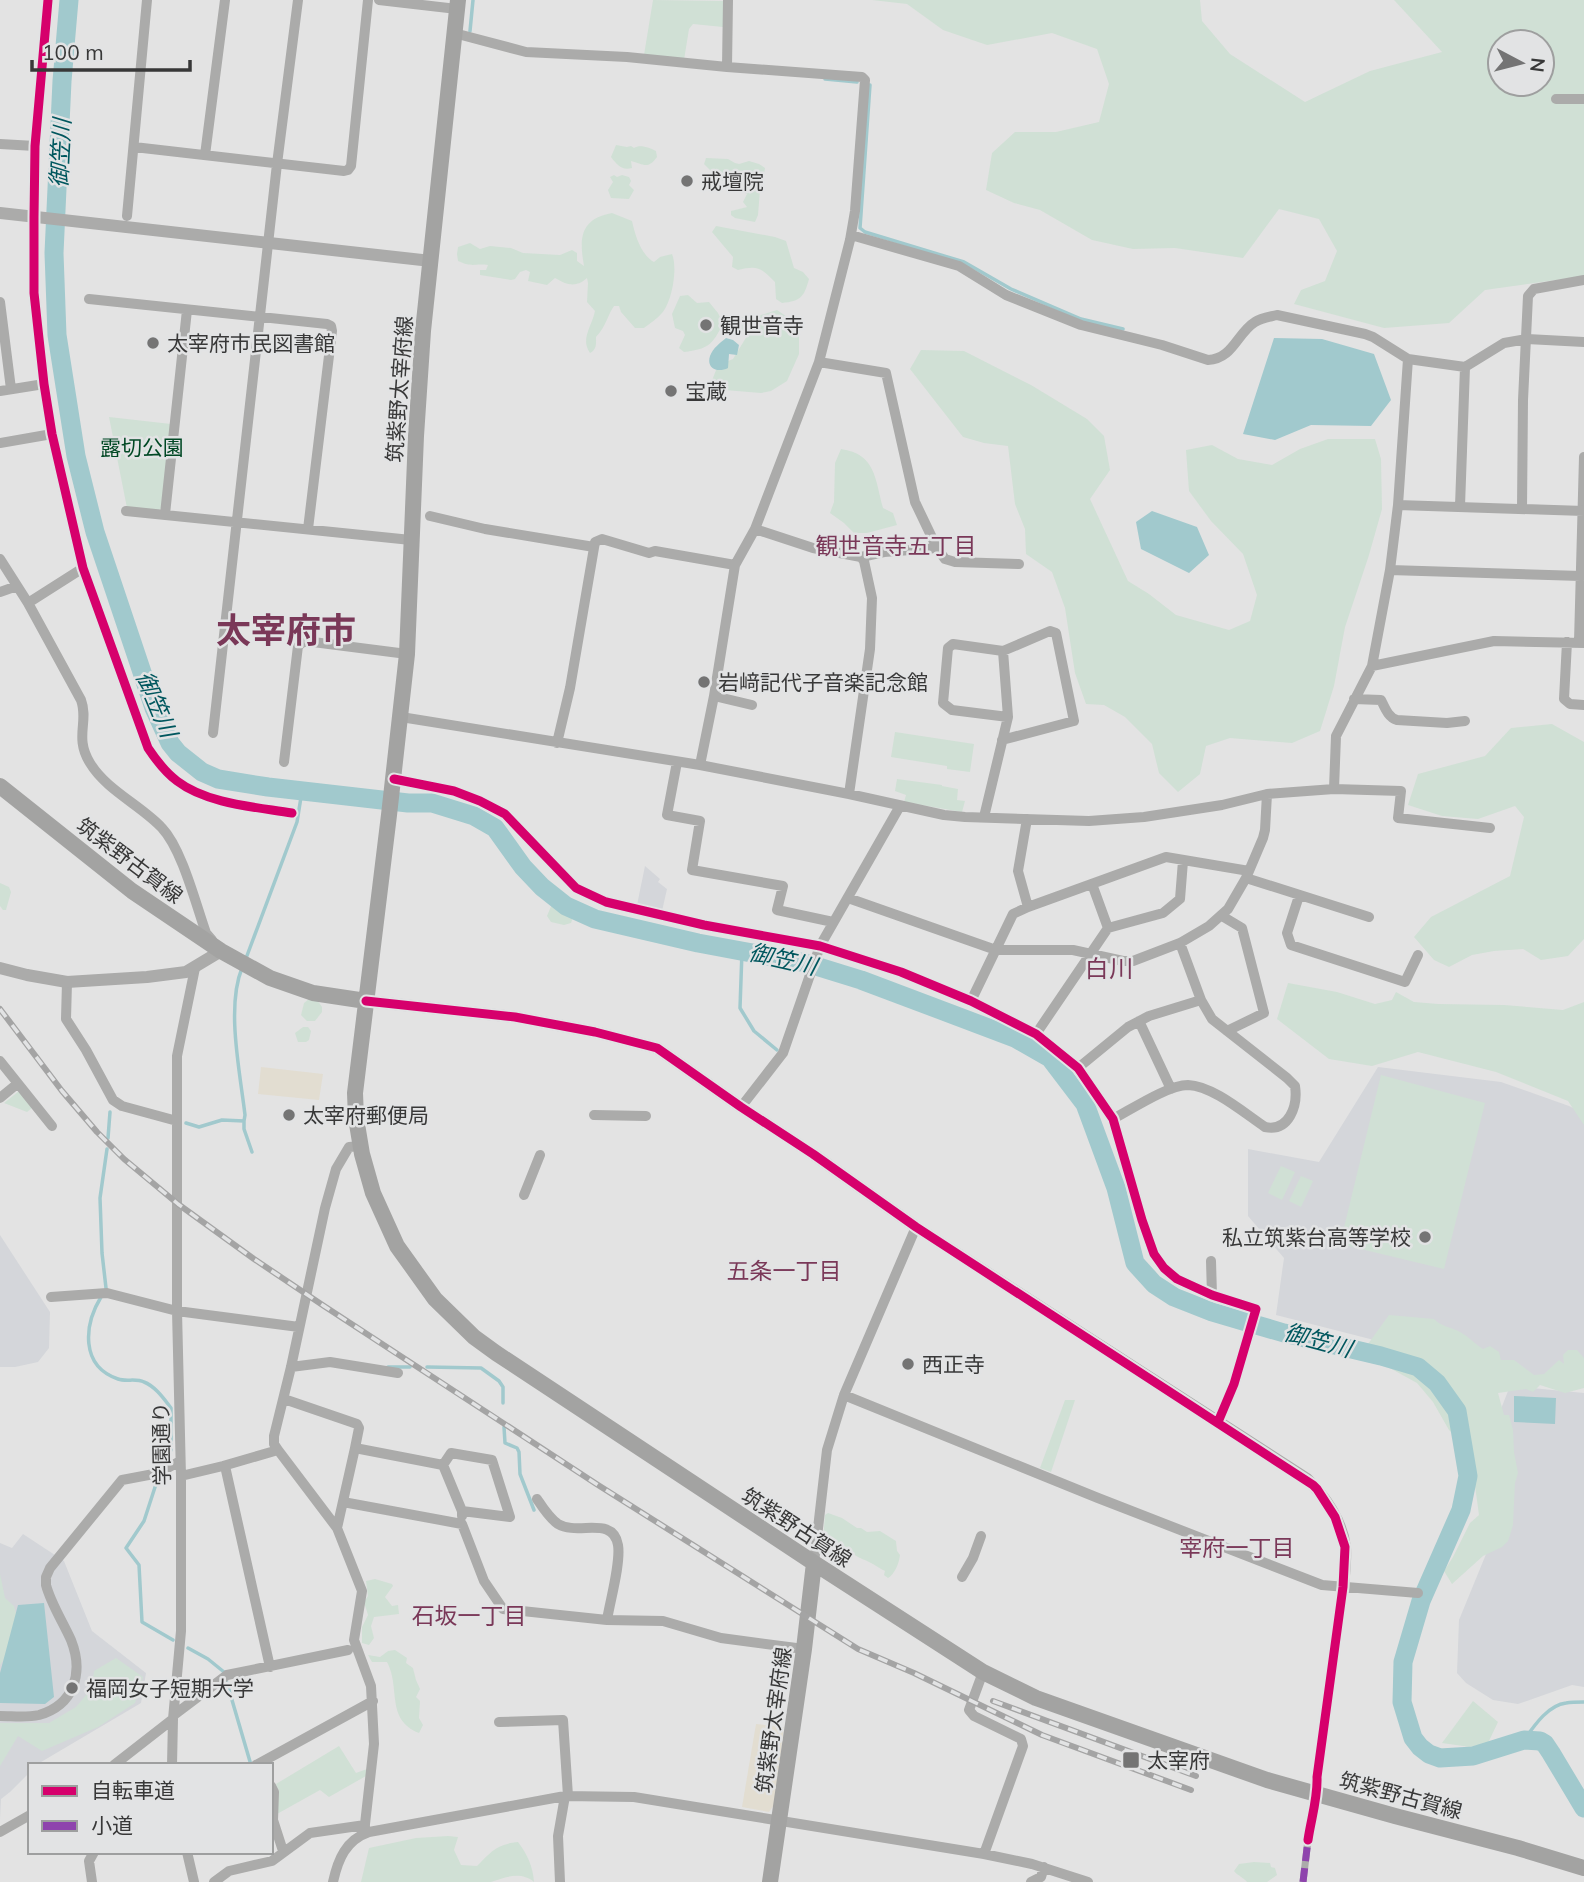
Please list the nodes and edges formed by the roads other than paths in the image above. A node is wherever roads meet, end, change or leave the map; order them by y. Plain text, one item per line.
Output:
1 (48, 0) edge
2 (147, 0) edge
3 (225, 0) edge
4 (298, 0) edge
5 (369, 0) edge
6 (379, 0) edge
7 (728, 0) edge
8 (457, 4) edge
9 (454, 33) junction
10 (727, 66) junction
11 (1556, 99) dead end
12 (1584, 99) edge
13 (0, 144) edge
14 (35, 146) junction
15 (134, 147) junction
16 (205, 155) junction
17 (277, 164) junction
18 (0, 213) edge
19 (127, 216) dead end
20 (35, 217) junction
21 (851, 235) junction
22 (268, 243) junction
23 (431, 261) junction
24 (1584, 280) edge
25 (89, 299) dead end
26 (0, 302) edge
27 (187, 310) junction
28 (259, 316) junction
29 (1527, 339) junction
30 (1584, 342) edge
31 (1408, 359) junction
32 (819, 362) junction
33 (1465, 367) junction
34 (44, 384) junction
35 (11, 389) junction
36 (0, 391) edge
37 (52, 434) junction
38 (0, 443) edge
39 (1584, 457) edge
40 (1398, 505) junction
41 (1460, 506) junction
42 (1522, 508) junction
43 (126, 511) dead end
44 (1583, 511) edge
45 (164, 514) junction
46 (430, 516) dead end
47 (236, 523) junction
48 (308, 529) junction
49 (755, 529) junction
50 (411, 540) junction
51 (594, 547) junction
52 (937, 548) junction
53 (861, 557) junction
54 (0, 559) edge
55 (1019, 564) dead end
56 (735, 565) junction
57 (83, 568) junction
58 (1390, 570) junction
59 (1581, 576) junction
60 (17, 586) junction
61 (0, 592) edge
62 (28, 603) junction
63 (1567, 642) junction
64 (1582, 643) edge
65 (1003, 651) junction
66 (407, 654) junction
67 (1372, 666) junction
68 (714, 696) junction
69 (1354, 699) junction
70 (752, 705) dead end
71 (1584, 705) edge
72 (401, 717) junction
73 (1008, 717) junction
74 (1465, 721) dead end
75 (213, 733) dead end
76 (1002, 740) junction
77 (557, 743) junction
78 (284, 762) dead end
79 (677, 762) junction
80 (700, 765) junction
81 (393, 780) junction
82 (0, 786) edge
83 (1334, 789) junction
84 (849, 794) junction
85 (1267, 794) junction
86 (900, 806) junction
87 (292, 813) dead end
88 (984, 817) junction
89 (1027, 819) junction
90 (1490, 828) dead end
91 (1183, 861) junction
92 (1247, 874) junction
93 (1092, 884) junction
94 (1299, 896) junction
95 (848, 898) junction
96 (1028, 906) junction
97 (1222, 916) junction
98 (1369, 917) dead end
99 (833, 922) junction
100 (1108, 928) junction
101 (1180, 943) junction
102 (819, 948) junction
103 (996, 950) junction
104 (222, 951) junction
105 (1091, 955) junction
106 (1418, 955) dead end
107 (0, 968) edge
108 (195, 968) junction
109 (67, 982) junction
110 (1201, 1000) junction
111 (366, 1001) junction
112 (971, 1001) junction
113 (1139, 1021) junction
114 (1227, 1031) junction
115 (1036, 1034) junction
116 (0, 1061) edge
117 (1078, 1068) junction
118 (18, 1084) junction
119 (1171, 1089) junction
120 (0, 1098) edge
121 (741, 1107) junction
122 (594, 1115) dead end
123 (646, 1116) dead end
124 (1113, 1119) junction
125 (177, 1121) junction
126 (51, 1126) dead end
127 (361, 1146) junction
128 (540, 1156) dead end
129 (524, 1195) dead end
130 (916, 1227) junction
131 (1210, 1261) dead end
132 (1212, 1295) junction
133 (51, 1297) dead end
134 (177, 1311) junction
135 (299, 1327) junction
136 (291, 1367) junction
137 (398, 1373) dead end
138 (844, 1395) junction
139 (284, 1399) junction
140 (1218, 1422) junction
141 (355, 1448) junction
142 (278, 1450) junction
143 (180, 1461) junction
144 (443, 1465) junction
145 (225, 1466) junction
146 (181, 1476) junction
147 (537, 1499) dead end
148 (343, 1502) junction
149 (462, 1511) junction
150 (462, 1524) junction
151 (337, 1528) junction
152 (981, 1536) dead end
153 (814, 1563) junction
154 (962, 1577) dead end
155 (1343, 1587) junction
156 (1418, 1593) dead end
157 (607, 1620) junction
158 (804, 1649) junction
159 (348, 1650) dead end
160 (270, 1667) junction
161 (983, 1672) junction
162 (373, 1701) junction
163 (0, 1716) edge
164 (174, 1717) junction
165 (499, 1721) dead end
166 (116, 1763) edge
167 (172, 1763) edge
168 (260, 1763) edge
169 (273, 1790) edge
170 (1318, 1793) junction
171 (566, 1796) junction
172 (28, 1816) edge
173 (273, 1820) edge
174 (273, 1820) edge
175 (779, 1820) junction
176 (364, 1829) junction
177 (0, 1832) edge
178 (1308, 1840) joint
179 (283, 1851) junction
180 (93, 1854) edge
181 (187, 1854) edge
182 (984, 1854) junction
183 (1044, 1867) junction
184 (1584, 1868) edge
185 (92, 1882) edge
186 (194, 1882) edge
187 (214, 1882) edge
188 (333, 1882) edge
189 (560, 1882) edge
190 (770, 1882) edge
191 (1031, 1882) edge
192 (1088, 1882) edge
193 (1303, 1882) edge

1 - 14 street
2 - 15 street
3 - 16 street
4 - 17 street
5 - 17 street
6 - 8 street
7 - 10 street
8 - 9 main road, 筑紫野太宰府線
9 - 10 street
9 - 23 main road, 筑紫野太宰府線
10 - 21 street
11 - 12 street
13 - 14 street
14 - 20 street
15 - 16 street
15 - 19 street
16 - 17 street
17 - 22 street
18 - 20 street
20 - 22 street
20 - 34 street
21 - 31 street
21 - 32 street
22 - 23 street
22 - 28 street
23 - 50 main road, 筑紫野太宰府線
24 - 29 street
25 - 27 street
26 - 35 street
27 - 28 street
27 - 45 street
28 - 47 street
28 - 48 street
29 - 30 street
29 - 33 street
29 - 42 street
31 - 33 street
31 - 40 street
32 - 49 street
32 - 52 street
33 - 41 street
34 - 35 street
34 - 37 street
35 - 36 street
37 - 38 street
37 - 57 street
39 - 44 street
40 - 41 street
40 - 58 street
41 - 42 street
42 - 44 street
43 - 45 street
44 - 59 street
45 - 47 street
46 - 51 street
47 - 48 street
47 - 75 street
48 - 50 street
49 - 53 street
49 - 56 street
50 - 66 main road, 筑紫野太宰府線
51 - 56 street
51 - 77 street
52 - 53 street
52 - 55 street
53 - 84 street
54 - 60 street
56 - 68 street
57 - 62 street
57 - 87 street
58 - 59 street
58 - 67 street
59 - 64 street
60 - 61 street
60 - 62 street
62 - 104 street
63 - 64 street
63 - 67 street
63 - 71 street
65 - 73 street
65 - 73 street
65 - 76 street
66 - 72 main road, 筑紫野太宰府線
66 - 78 street
67 - 69 street
68 - 70 street
68 - 80 street
69 - 74 street
69 - 83 street
72 - 77 street
72 - 81 main road, 筑紫野太宰府線
73 - 76 street
76 - 88 street
77 - 79 street
79 - 80 street
79 - 99 street
80 - 84 street
81 - 102 street
81 - 111 main road, 筑紫野太宰府線
82 - 104 main road, 筑紫野古賀線
83 - 85 street
83 - 90 street
84 - 86 street
85 - 89 street
85 - 92 street
86 - 88 street
86 - 95 street
88 - 89 street
89 - 96 street
91 - 92 street
91 - 93 street
91 - 100 street
92 - 94 street
92 - 97 street
93 - 96 street
93 - 100 street
94 - 98 street
94 - 106 street
95 - 99 street
95 - 103 street
96 - 103 street
97 - 101 street
97 - 114 street
99 - 102 street
100 - 105 street
101 - 105 street
101 - 110 street
102 - 112 street
102 - 121 street
103 - 105 street
103 - 112 street
104 - 108 street
104 - 111 main road, 筑紫野古賀線
105 - 115 street
107 - 109 street
108 - 109 street
108 - 125 street, 学園通り
109 - 125 street
110 - 113 street
110 - 114 street
111 - 121 street
111 - 127 main road, 筑紫野古賀線
112 - 115 street
113 - 117 street
113 - 119 street
114 - 119 street
115 - 117 street
116 - 118 street
117 - 124 street
118 - 120 street
118 - 126 street
119 - 124 street
121 - 130 street
122 - 123 street
124 - 132 street
125 - 134 street, 学園通り
127 - 135 street
127 - 153 main road, 筑紫野古賀線
128 - 129 street
130 - 138 street
130 - 140 street
131 - 132 street
132 - 140 street
133 - 134 street
134 - 135 street
134 - 143 street, 学園通り
135 - 136 street
136 - 137 street
136 - 139 street
138 - 153 street
138 - 155 street
139 - 141 street
139 - 142 street
140 - 155 street
141 - 144 street
141 - 148 street
142 - 145 street
142 - 151 street
143 - 146 street, 学園通り
143 - 163 street
144 - 149 street
144 - 149 street
145 - 146 street
145 - 160 street
146 - 164 street, 学園通り
147 - 157 street
148 - 150 street
148 - 151 street
149 - 150 street
150 - 157 street
151 - 162 street
152 - 154 street
153 - 158 main road, 筑紫野太宰府線
153 - 161 main road, 筑紫野古賀線
155 - 156 street
155 - 170 street
157 - 158 street
158 - 175 main road, 筑紫野太宰府線
159 - 160 street
160 - 164 street
161 - 170 main road, 筑紫野古賀線
161 - 182 street
162 - 168 street
162 - 176 street
164 - 166 street
164 - 167 street, 学園通り
165 - 171 street
169 - 174 street
170 - 178 street
170 - 184 main road, 筑紫野古賀線
171 - 175 street
171 - 176 street
171 - 189 street
172 - 177 street
173 - 179 street
175 - 182 street
175 - 190 main road, 筑紫野太宰府線
176 - 179 street
176 - 188 street
178 - 193 street
179 - 187 street
180 - 185 street
181 - 186 street
182 - 183 street
183 - 191 street
183 - 192 street

